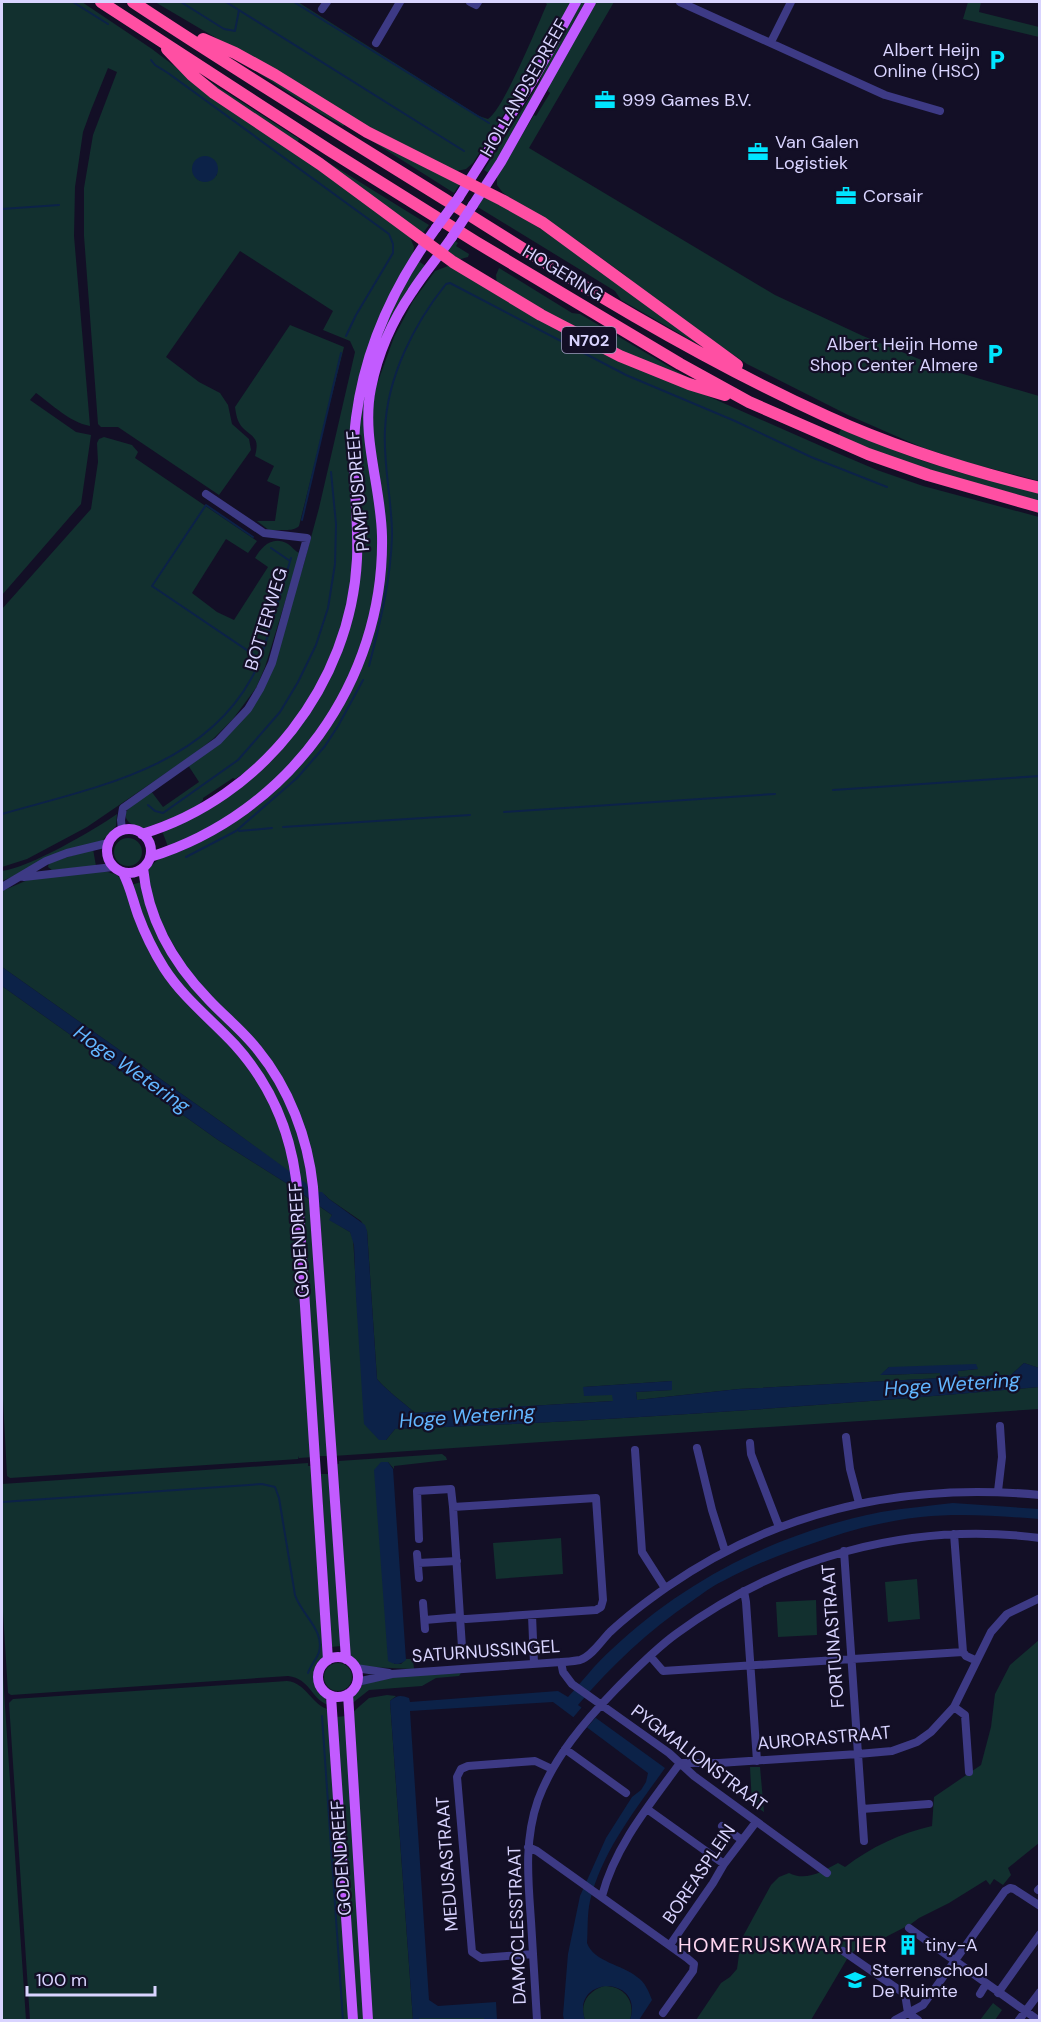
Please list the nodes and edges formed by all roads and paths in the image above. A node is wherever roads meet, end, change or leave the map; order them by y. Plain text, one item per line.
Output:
1 (101, 2) edge
2 (133, 2) edge
3 (400, 2) edge
4 (470, 2) edge
5 (478, 2) edge
6 (576, 2) edge
7 (591, 2) edge
8 (680, 2) edge
9 (790, 2) edge
10 (168, 25) junction
11 (154, 35) junction
12 (771, 42) junction
13 (376, 43) dead end
14 (940, 111) dead end
15 (468, 182) junction
16 (483, 190) junction
17 (459, 197) joint
18 (452, 237) joint
19 (425, 242) junction
20 (441, 253) junction
21 (763, 385) junction
22 (748, 402) junction
23 (1040, 488) edge
24 (206, 494) dead end
25 (1040, 507) edge
26 (122, 830) junction
27 (142, 834) junction
28 (108, 843) junction
29 (150, 857) junction
30 (143, 868) junction
31 (118, 870) junction
32 (20, 877) junction
33 (2, 887) edge
34 (1000, 1426) dead end
35 (846, 1437) dead end
36 (750, 1443) dead end
37 (697, 1448) dead end
38 (635, 1450) dead end
39 (998, 1491) junction
40 (1040, 1495) edge
41 (859, 1503) junction
42 (453, 1507) junction
43 (779, 1527) junction
44 (954, 1534) junction
45 (1040, 1538) edge
46 (419, 1539) dead end
47 (725, 1551) junction
48 (844, 1551) junction
49 (457, 1561) junction
50 (419, 1578) dead end
51 (665, 1588) junction
52 (744, 1591) junction
53 (1040, 1598) edge
54 (423, 1604) dead end
55 (532, 1615) junction
56 (460, 1617) junction
57 (462, 1647) dead end
58 (963, 1652) junction
59 (650, 1656) junction
60 (346, 1659) junction
61 (851, 1659) junction
62 (328, 1660) junction
63 (975, 1660) junction
64 (561, 1662) junction
65 (534, 1664) junction
66 (751, 1666) junction
67 (356, 1668) junction
68 (392, 1674) junction
69 (357, 1682) junction
70 (348, 1694) junction
71 (331, 1696) junction
72 (601, 1705) junction
73 (954, 1707) junction
74 (565, 1749) junction
75 (858, 1754) junction
76 (757, 1761) junction
77 (680, 1763) junction
78 (552, 1769) junction
79 (969, 1772) dead end
80 (626, 1793) dead end
81 (928, 1804) dead end
82 (647, 1809) junction
83 (861, 1809) junction
84 (756, 1822) junction
85 (722, 1826) dead end
86 (742, 1840) junction
87 (864, 1841) dead end
88 (528, 1847) junction
89 (724, 1864) junction
90 (827, 1873) dead end
91 (598, 1894) junction
92 (1040, 1906) edge
93 (909, 1928) dead end
94 (1040, 1934) edge
95 (670, 1945) junction
96 (843, 1951) dead end
97 (533, 1953) junction
98 (955, 1961) junction
99 (986, 1984) junction
100 (1040, 1992) edge
101 (998, 1993) junction
102 (980, 1994) dead end
103 (1026, 2011) junction
104 (663, 2013) dead end
105 (908, 2013) junction
106 (353, 2020) edge
107 (368, 2020) edge
108 (537, 2020) edge
109 (895, 2020) edge
110 (918, 2020) edge
111 (1019, 2020) edge
112 (1038, 2020) edge

1 - 11 highway, HOGERING / N702
2 - 10 highway, HOGERING / N702
3 - 13 street
4 - 5 street
6 - 15 main road, HOLLANDSEDREEF
7 - 16 main road, HOLLANDSEDREEF
8 - 12 street
9 - 12 street
10 - 15 highway, N702
10 - 21 highway, HOGERING / N702
11 - 19 highway, N702
11 - 22 highway, HOGERING / N702
12 - 14 street
15 - 16 highway, N702
15 - 17 main road, HOLLANDSEDREEF
16 - 18 main road, HOLLANDSEDREEF, bridge
16 - 21 highway, N702
17 - 19 main road, PAMPUSDREEF, bridge
18 - 20 main road, PAMPUSDREEF
19 - 20 highway, N702
19 - 27 main road, PAMPUSDREEF
20 - 22 highway, N702
20 - 29 main road, PAMPUSDREEF
21 - 23 highway, HOGERING / N702
22 - 25 highway, HOGERING / N702
24 - 26 street, BOTTERWEG
26 - 27 main road
26 - 28 main road
27 - 29 main road
28 - 31 main road
28 - 32 street
29 - 30 main road
30 - 31 main road
30 - 60 main road, GODENDREEF
31 - 32 street
31 - 62 main road, GODENDREEF
32 - 33 street
34 - 39 street
35 - 41 street
36 - 43 street
37 - 47 street
38 - 51 street
39 - 40 street, SATURNUSSINGEL
39 - 41 street, SATURNUSSINGEL
41 - 43 street, SATURNUSSINGEL
42 - 46 street
42 - 49 street
42 - 55 street
43 - 47 street, SATURNUSSINGEL
44 - 45 street, DAMOCLESSTRAAT
44 - 48 street, DAMOCLESSTRAAT
44 - 58 street
47 - 51 street, SATURNUSSINGEL
48 - 52 street, DAMOCLESSTRAAT
48 - 61 street, FORTUNASTRAAT
49 - 50 street
49 - 56 street
51 - 64 street, SATURNUSSINGEL
52 - 59 street, DAMOCLESSTRAAT
52 - 66 street
53 - 63 street, AURORASTRAAT
54 - 56 street
55 - 56 street
55 - 65 street
56 - 57 street
58 - 61 street
58 - 63 street
59 - 66 street
59 - 72 street, DAMOCLESSTRAAT
60 - 62 main road
60 - 67 main road
61 - 66 street
61 - 75 street, FORTUNASTRAAT
62 - 71 main road
63 - 73 street, AURORASTRAAT
64 - 65 street, SATURNUSSINGEL
64 - 72 street, PYGMALIONSTRAAT
65 - 68 street, SATURNUSSINGEL
66 - 76 street
67 - 68 street, SATURNUSSINGEL
67 - 69 main road
68 - 69 street, SATURNUSSINGEL
69 - 70 main road
70 - 71 main road
70 - 107 main road, GODENDREEF
71 - 106 main road, GODENDREEF
72 - 74 street, DAMOCLESSTRAAT
72 - 77 street, PYGMALIONSTRAAT
73 - 75 street, AURORASTRAAT
73 - 79 street
74 - 78 street, DAMOCLESSTRAAT
74 - 80 street
75 - 76 street, AURORASTRAAT
75 - 83 street, FORTUNASTRAAT
76 - 77 street, AURORASTRAAT
77 - 82 street
77 - 84 street, PYGMALIONSTRAAT
78 - 88 street, DAMOCLESSTRAAT
78 - 97 street, MEDUSASTRAAT
81 - 83 street
82 - 89 street
82 - 91 street
83 - 87 street, FORTUNASTRAAT
84 - 86 street, BOREASPLEIN
84 - 90 street, PYGMALIONSTRAAT
85 - 86 street
86 - 89 street, BOREASPLEIN
88 - 91 street
88 - 97 street, DAMOCLESSTRAAT
89 - 95 street, BOREASPLEIN
91 - 95 street
92 - 98 street
93 - 98 street
94 - 101 street
95 - 104 street
96 - 105 street
97 - 108 street, DAMOCLESSTRAAT
98 - 99 street
98 - 105 street
99 - 101 street
99 - 102 street
100 - 103 street
101 - 103 street
103 - 111 street
103 - 112 street
105 - 109 street
105 - 110 street

